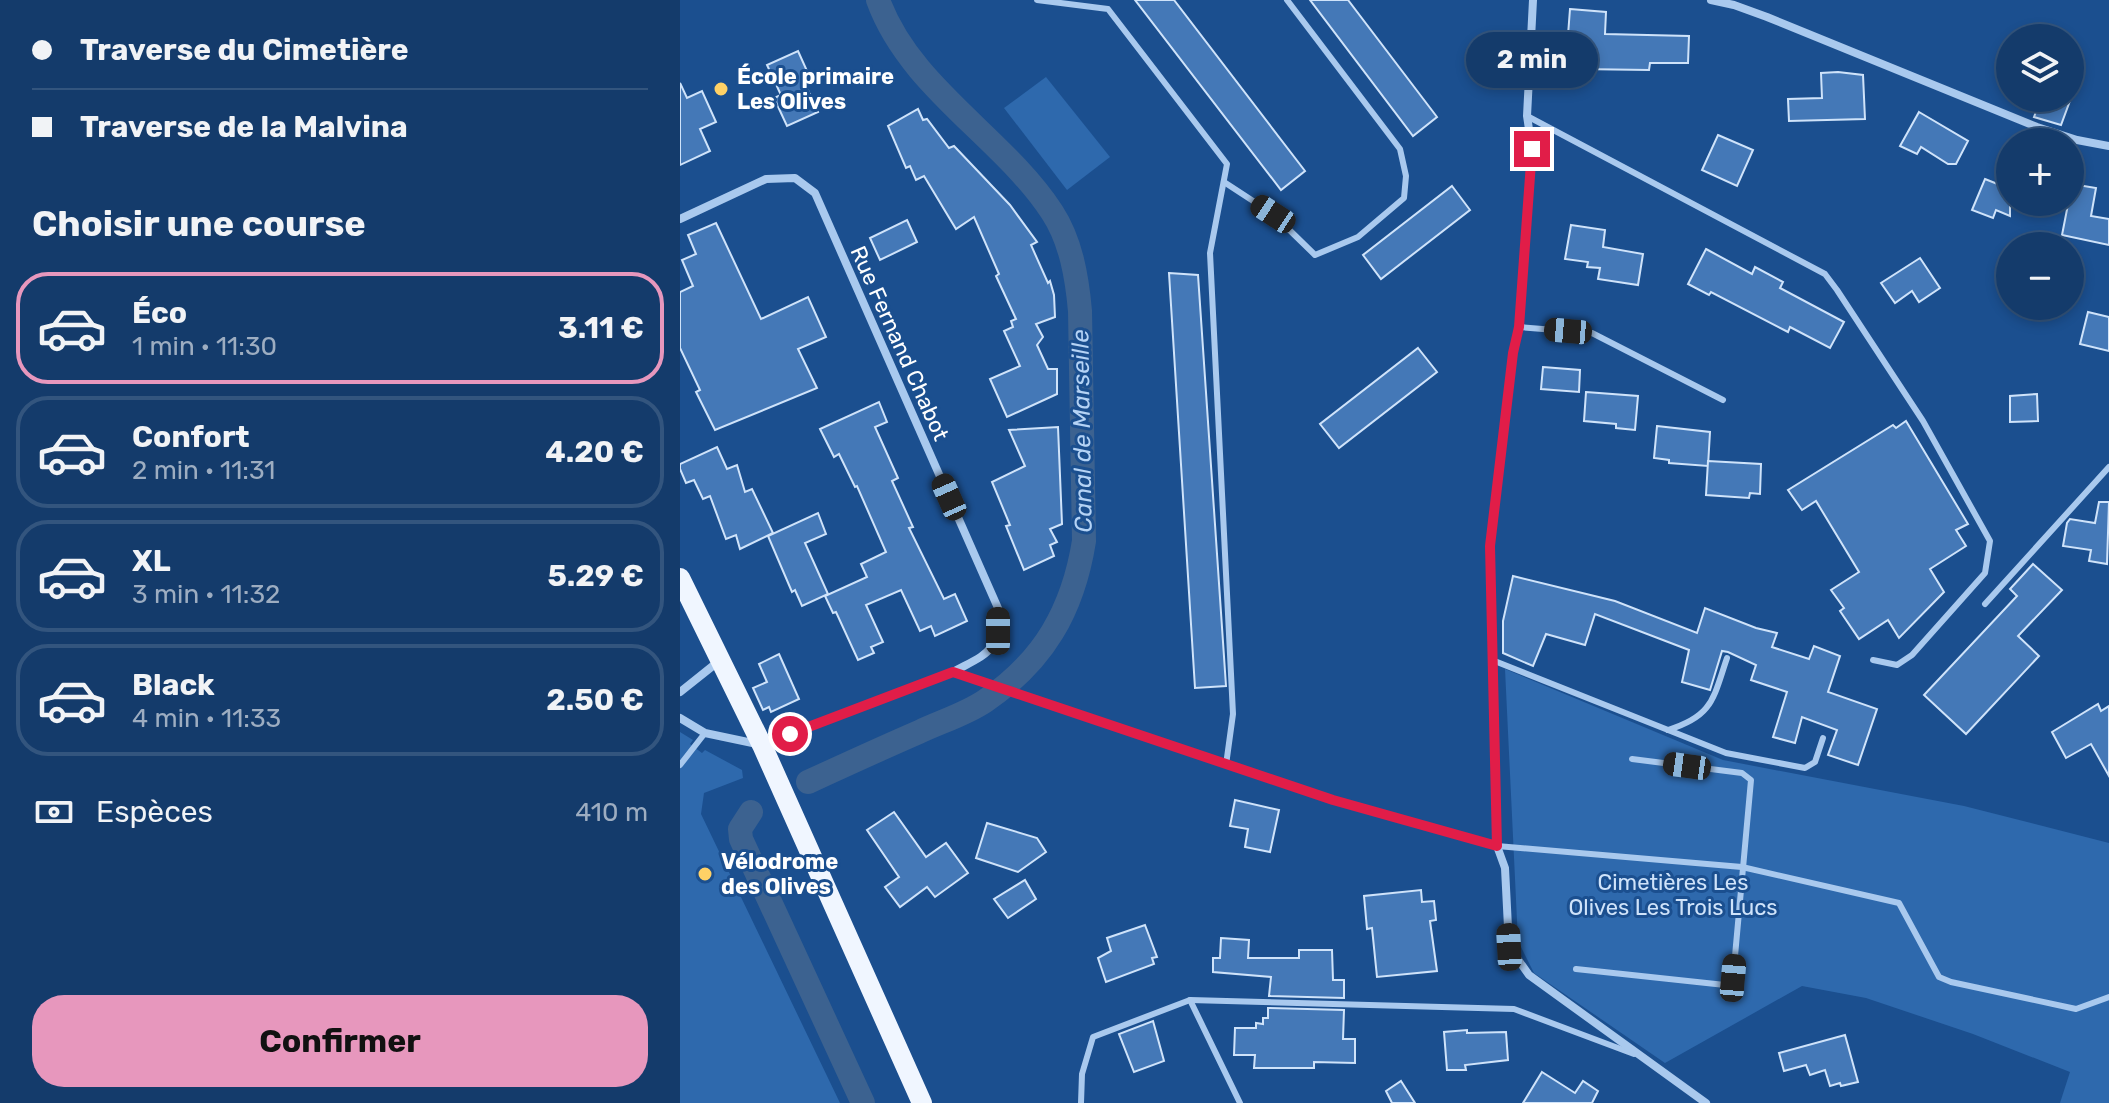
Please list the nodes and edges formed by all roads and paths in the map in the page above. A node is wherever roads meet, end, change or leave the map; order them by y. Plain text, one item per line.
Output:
1 (1037, 0) edge
2 (1287, 0) edge
3 (1533, 0) edge
4 (1711, 0) edge
5 (1735, 2) edge
6 (1527, 116) junction
7 (2109, 146) edge
8 (1224, 182) junction
9 (680, 219) edge
10 (1519, 327) junction
11 (1723, 400) dead end
12 (2109, 467) edge
13 (680, 578) edge
14 (1985, 604) dead end
15 (1727, 658) dead end
16 (720, 660) junction
17 (1492, 660) junction
18 (1873, 660) dead end
19 (953, 672) junction
20 (680, 692) edge
21 (680, 718) edge
22 (1668, 730) junction
23 (705, 733) junction
24 (1823, 738) dead end
25 (762, 745) junction
26 (1632, 759) dead end
27 (680, 765) edge
28 (1226, 765) junction
29 (1497, 846) junction
30 (1742, 867) junction
31 (1576, 969) dead end
32 (2109, 997) edge
33 (1190, 1000) junction
34 (1638, 1056) junction
35 (922, 1103) edge
36 (1081, 1103) edge
37 (1240, 1103) edge
38 (1706, 1103) edge

1 - 8 lane
2 - 8 lane
3 - 6 street
4 - 5 street
5 - 7 street
6 - 10 street
6 - 18 lane
8 - 28 lane
9 - 19 street, Rue Fernand Chabot
10 - 11 lane
10 - 17 street
12 - 14 lane
13 - 16 main road
15 - 22 lane
16 - 20 street
16 - 25 main road
17 - 22 lane
17 - 29 street
19 - 25 street
19 - 28 street
21 - 23 street
22 - 24 lane
23 - 25 street
23 - 27 lane
25 - 35 main road
26 - 30 lane
28 - 29 street
29 - 30 lane
29 - 34 street
30 - 31 lane
30 - 32 lane
33 - 34 lane
33 - 36 lane
33 - 37 lane
34 - 38 street

